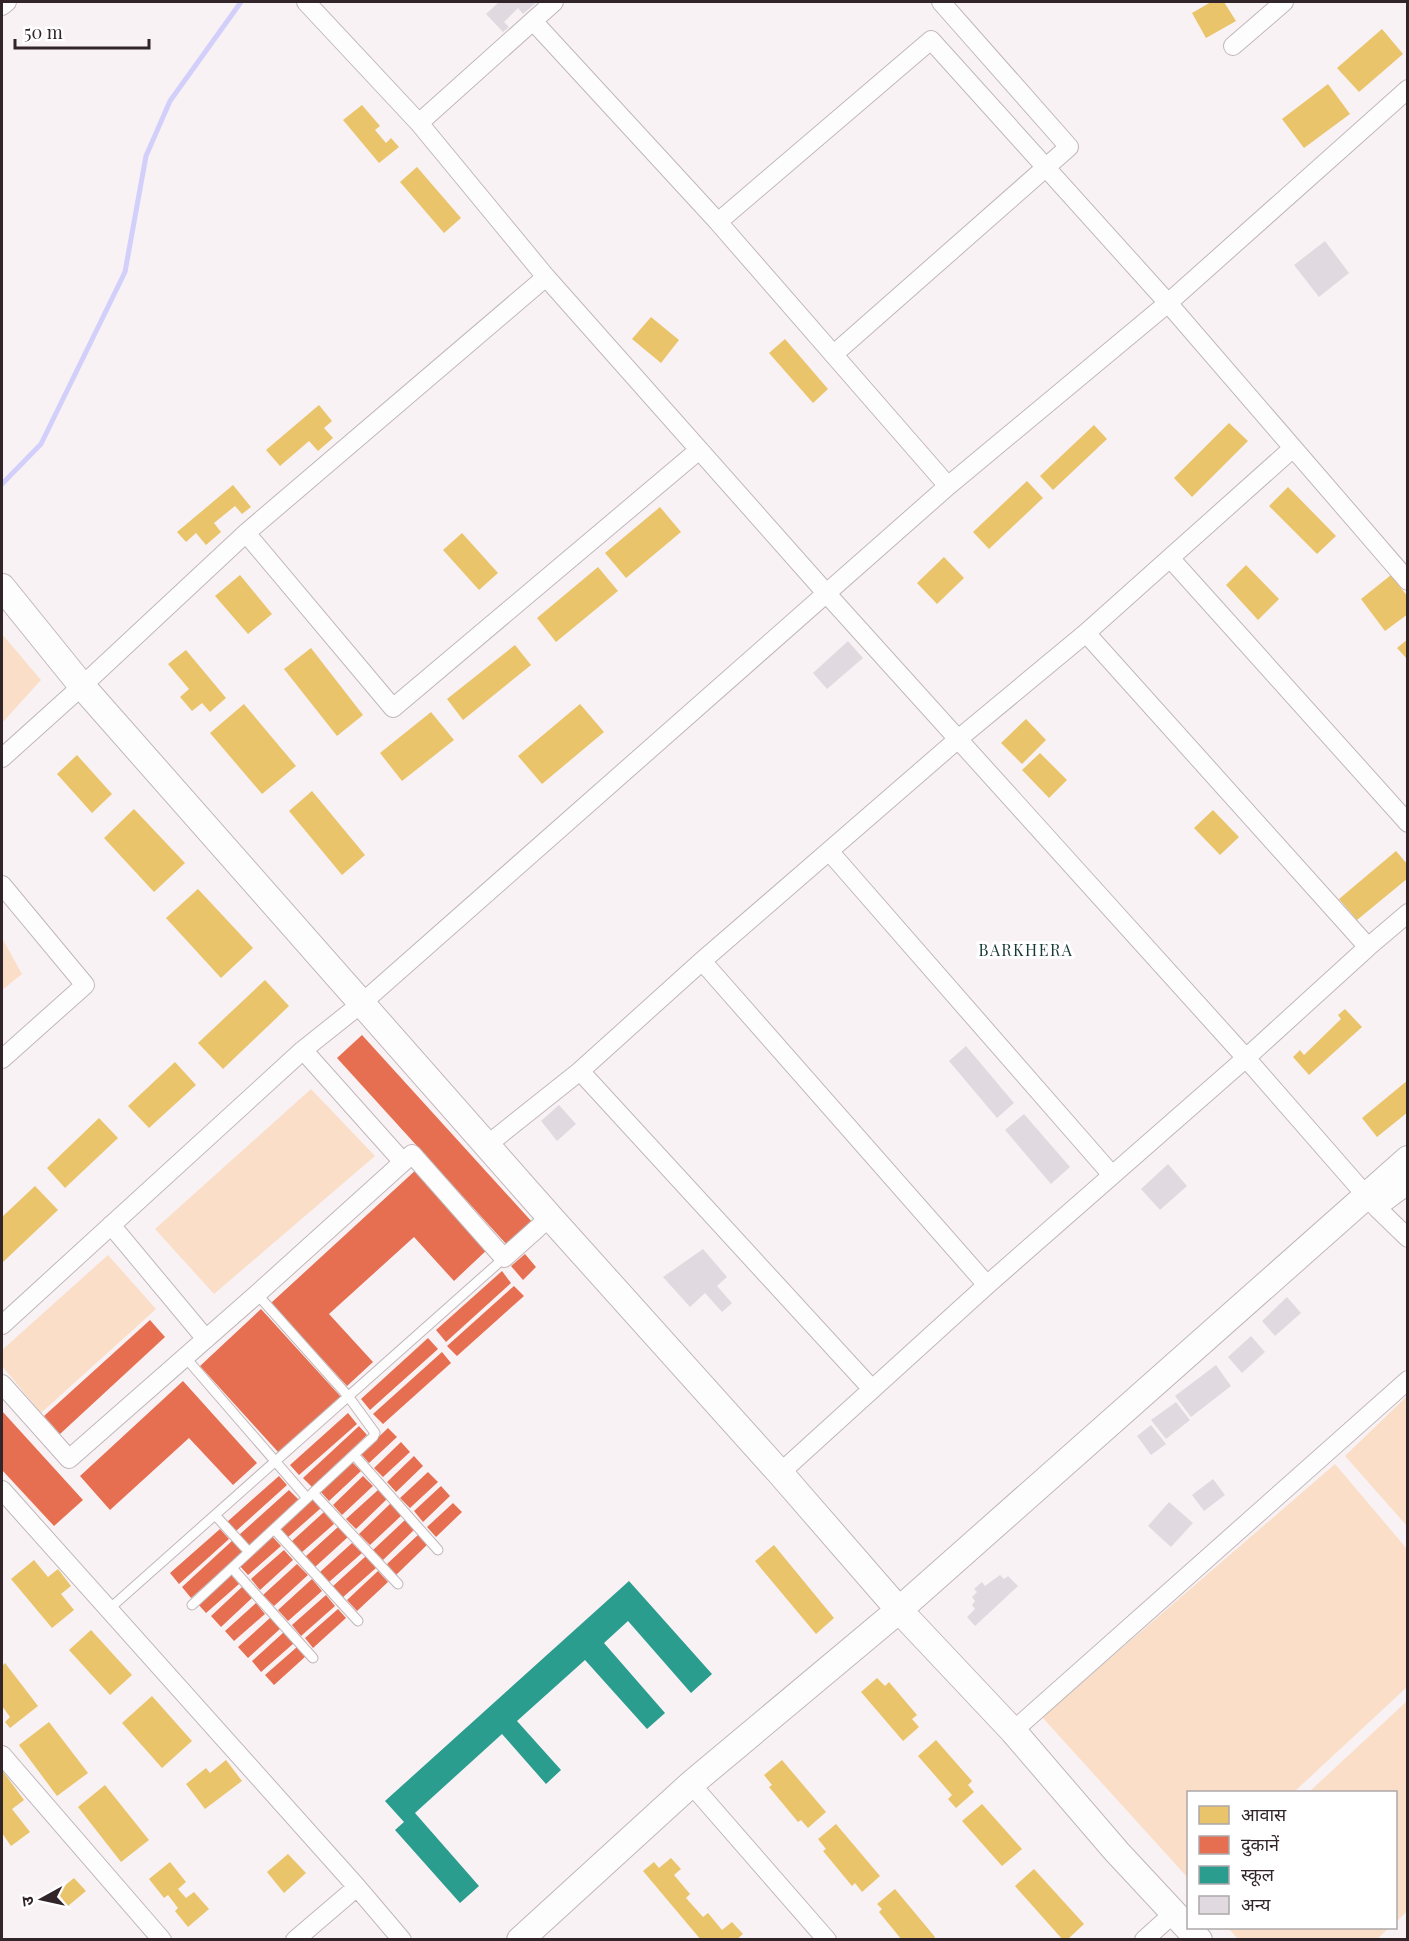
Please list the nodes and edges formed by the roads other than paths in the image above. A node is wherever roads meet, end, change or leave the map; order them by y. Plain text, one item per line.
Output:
1 (7, 2) edge
2 (306, 2) edge
3 (554, 2) edge
4 (941, 2) edge
5 (1284, 2) edge
6 (2, 6) edge
7 (532, 21) junction
8 (1233, 46) dead end
9 (1407, 89) edge
10 (419, 123) junction
11 (1044, 168) junction
12 (718, 222) junction
13 (546, 277) junction
14 (1168, 303) junction
15 (834, 354) junction
16 (1293, 448) junction
17 (699, 450) junction
18 (948, 486) junction
19 (246, 533) junction
20 (1170, 558) junction
21 (1407, 581) edge
22 (2, 587) edge
23 (827, 594) junction
24 (1086, 633) junction
25 (82, 686) junction
26 (957, 740) junction
27 (2, 758) edge
28 (1407, 823) edge
29 (829, 851) junction
30 (2, 885) edge
31 (1407, 913) edge
32 (1368, 947) junction
33 (702, 961) junction
34 (362, 1003) junction
35 (303, 1050) junction
36 (1246, 1058) junction
37 (2, 1059) edge
38 (580, 1071) junction
39 (487, 1145) junction
40 (1407, 1159) edge
41 (403, 1162) junction
42 (1112, 1175) junction
43 (1407, 1185) edge
44 (1372, 1201) junction
45 (550, 1217) junction
46 (111, 1225) junction
47 (1407, 1238) edge
48 (504, 1258) junction
49 (987, 1285) junction
50 (257, 1294) junction
51 (2, 1325) edge
52 (206, 1339) junction
53 (185, 1357) junction
54 (1407, 1380) edge
55 (2, 1384) edge
56 (872, 1389) junction
57 (348, 1396) junction
58 (354, 1455) junction
59 (274, 1462) junction
60 (780, 1473) junction
61 (310, 1495) junction
62 (4, 1496) edge
63 (215, 1515) junction
64 (274, 1529) junction
65 (438, 1550) dead end
66 (249, 1552) junction
67 (232, 1568) junction
68 (398, 1584) dead end
69 (192, 1605) dead end
70 (108, 1610) junction
71 (899, 1610) junction
72 (358, 1621) dead end
73 (314, 1658) dead end
74 (1013, 1731) junction
75 (2, 1755) edge
76 (691, 1784) junction
77 (357, 1887) junction
78 (1175, 1912) junction
79 (1187, 1926) edge
80 (162, 1940) edge
81 (295, 1940) edge
82 (402, 1940) edge
83 (520, 1940) edge
84 (827, 1940) edge
85 (1144, 1940) edge

1 - 6 street
2 - 10 street
3 - 7 street
4 - 11 street
5 - 8 street
7 - 10 street
7 - 12 street
9 - 14 street
10 - 13 street
11 - 12 street
11 - 14 street
11 - 15 street
12 - 15 street
13 - 17 street
13 - 19 street
14 - 16 street
14 - 18 street
15 - 18 street
16 - 20 street
16 - 21 street
17 - 19 street
17 - 23 street
18 - 23 street
19 - 25 street
20 - 24 street
20 - 28 street
22 - 25 main road
23 - 26 street
23 - 34 street
24 - 26 street
24 - 32 street
25 - 27 street
25 - 34 main road
26 - 29 street
26 - 36 street
29 - 33 street
29 - 42 street
30 - 37 street
31 - 32 street
32 - 36 street
33 - 38 street
33 - 49 street
34 - 35 street
34 - 39 main road
35 - 41 street
35 - 46 street
36 - 42 street
36 - 44 street
38 - 39 street
38 - 56 street
39 - 45 main road
40 - 44 main road
41 - 48 street
41 - 50 street
42 - 49 street
43 - 44 street
44 - 47 street
44 - 71 main road
45 - 48 street
45 - 60 main road
46 - 51 street
46 - 52 street
48 - 57 lane
49 - 56 street
50 - 52 street
50 - 57 lane
52 - 53 street
53 - 55 street
53 - 59 lane
54 - 74 street
56 - 60 street
57 - 58 lane
57 - 59 lane
58 - 61 lane
58 - 65 lane
59 - 61 lane
59 - 63 lane
60 - 71 main road
61 - 64 lane
61 - 68 lane
62 - 70 street
63 - 66 lane
63 - 70 lane
64 - 66 lane
64 - 72 lane
66 - 67 lane
67 - 69 lane
67 - 73 lane
70 - 77 street
71 - 74 main road
71 - 76 main road
74 - 78 main road
75 - 80 street
76 - 83 main road
76 - 84 street
77 - 81 street
77 - 82 street
78 - 79 main road
78 - 85 street

